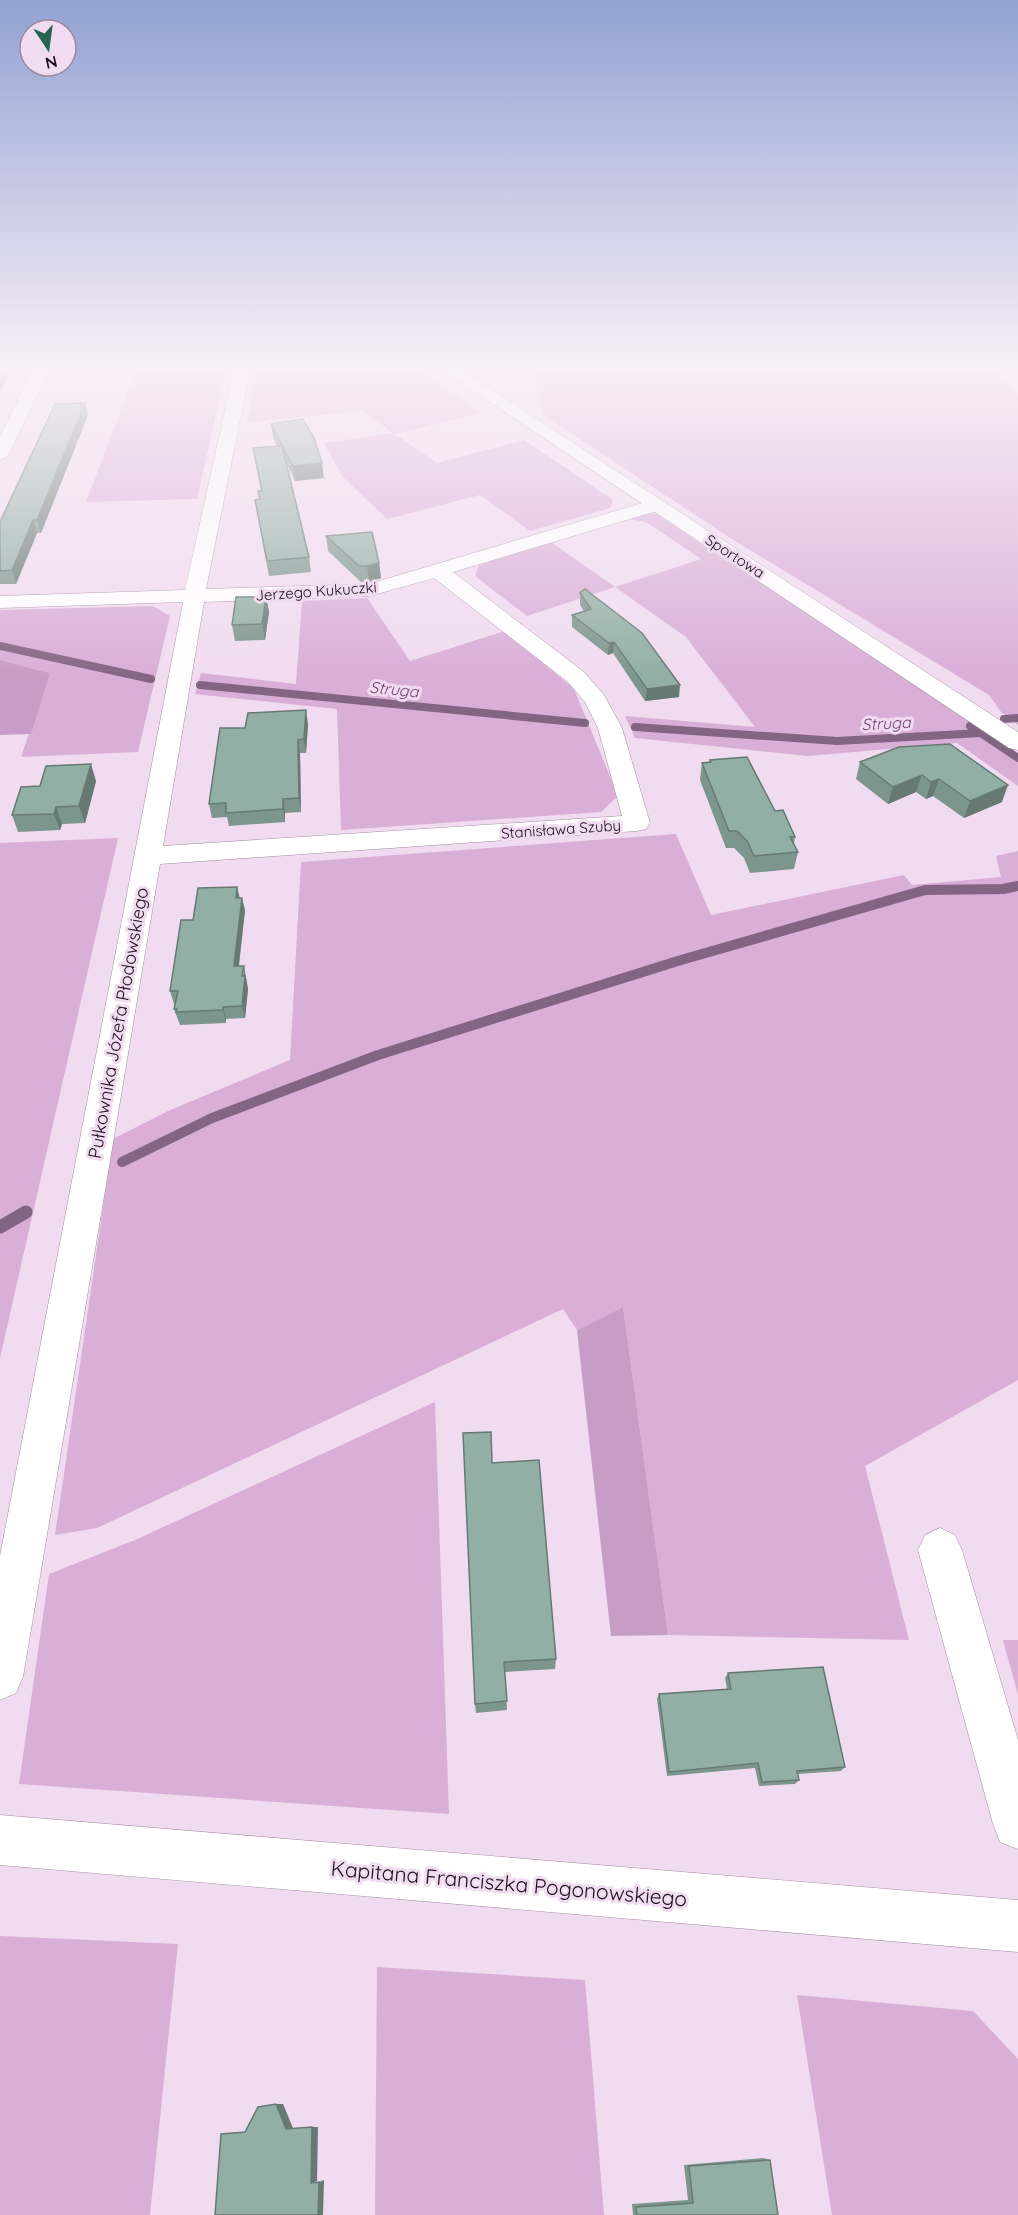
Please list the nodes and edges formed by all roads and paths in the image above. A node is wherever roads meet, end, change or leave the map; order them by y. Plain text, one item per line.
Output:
1 (220, 473) edge
2 (608, 473) edge
3 (656, 505) junction
4 (437, 570) junction
5 (194, 598) junction
6 (0, 602) edge
7 (1018, 743) edge
8 (148, 856) junction
9 (940, 1551) dead end
10 (0, 1677) edge
11 (1018, 1824) edge
12 (0, 1840) edge
13 (1018, 1926) edge

1 - 5 street, Pułkownika Józefa Płodowskiego
2 - 3 street, Sportowa
3 - 4 street, Jerzego Kukuczki
3 - 7 street, Sportowa
4 - 5 street, Jerzego Kukuczki
4 - 8 street, Stanisława Szuby
5 - 6 street, Jerzego Kukuczki
5 - 8 street, Pułkownika Józefa Płodowskiego
8 - 10 street, Pułkownika Józefa Płodowskiego
9 - 11 street
12 - 13 street, Kapitana Franciszka Pogonowskiego

